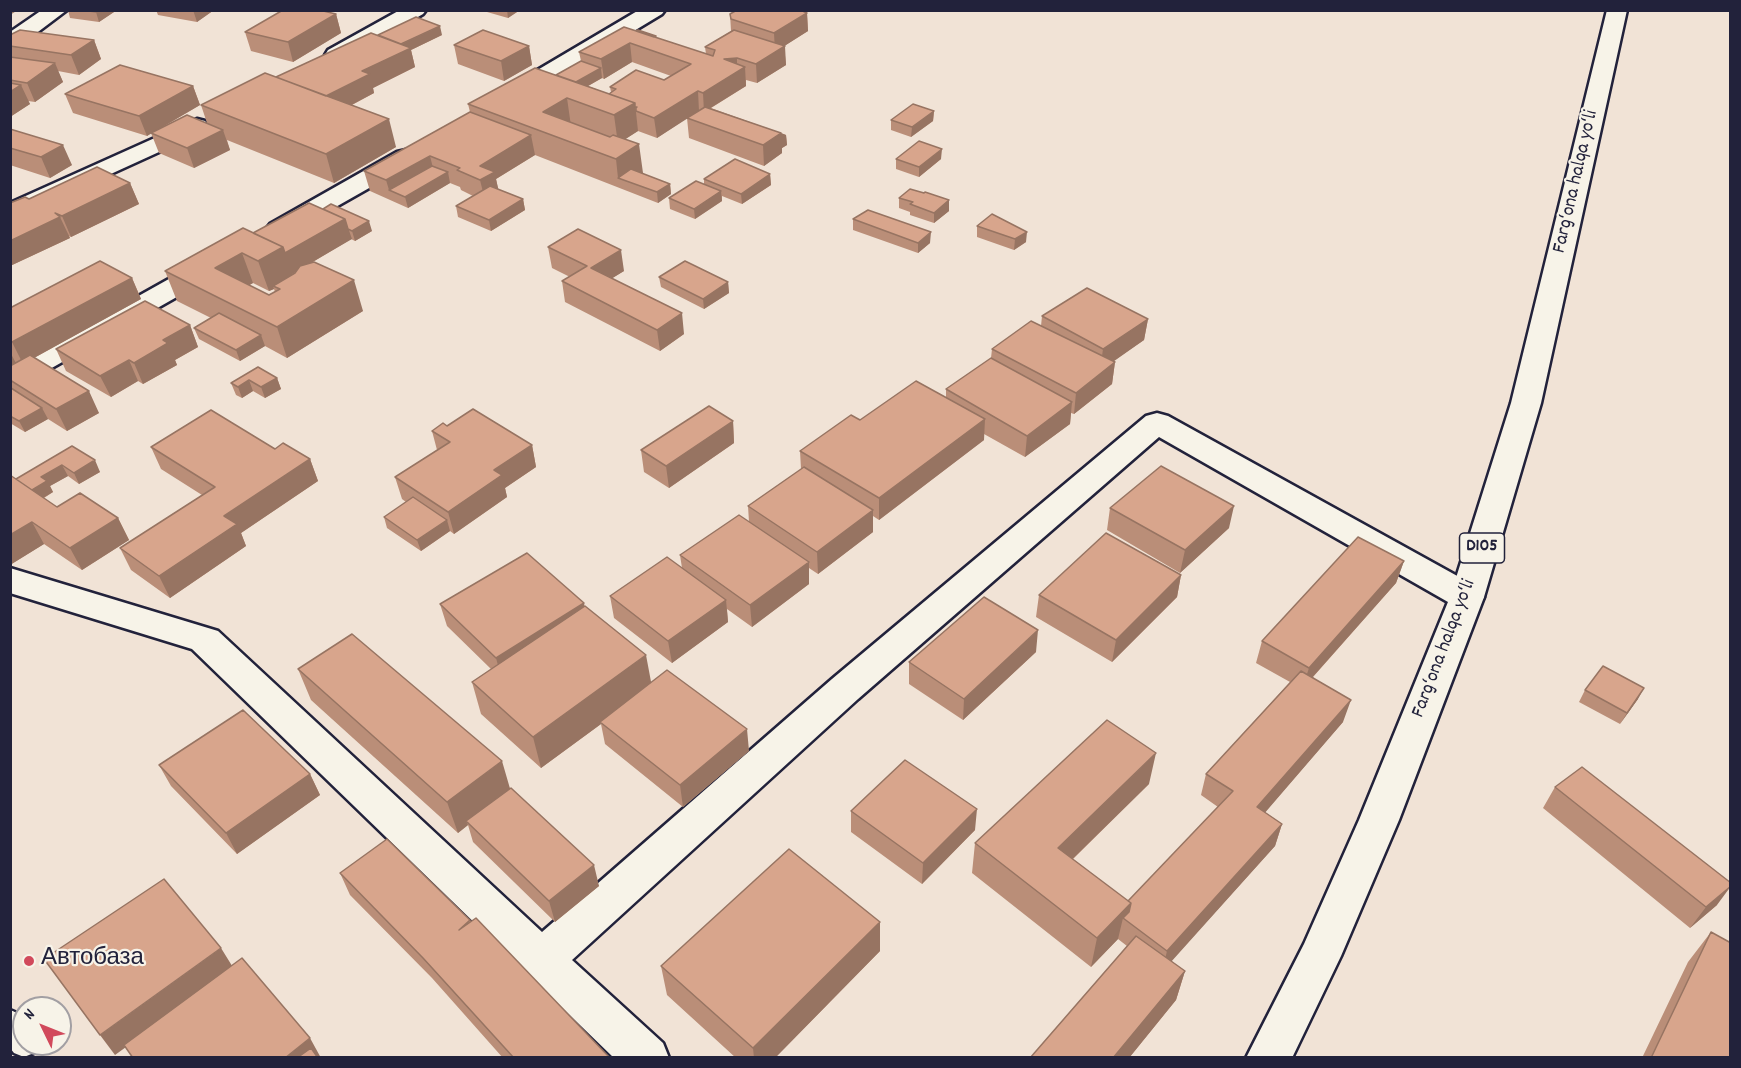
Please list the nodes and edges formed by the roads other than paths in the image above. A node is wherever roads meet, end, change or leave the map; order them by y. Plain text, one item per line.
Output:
1 (57, 10) edge
2 (416, 10) edge
3 (655, 10) edge
4 (1617, 10) edge
5 (10, 42) edge
6 (316, 66) edge
7 (487, 109) edge
8 (211, 119) edge
9 (426, 145) edge
10 (10, 213) edge
11 (261, 238) edge
12 (231, 255) edge
13 (10, 380) edge
14 (10, 580) edge
15 (1467, 597) junction
16 (542, 960) junction
17 (647, 1058) edge
18 (1268, 1058) edge

1 - 5 main road
2 - 6 main road
3 - 7 main road
4 - 15 main road, Farg‘ona halqa yo‘li / D105
8 - 10 main road
9 - 11 main road
12 - 13 main road
14 - 16 main road
15 - 16 main road
15 - 18 main road, Farg‘ona halqa yo‘li / D105
16 - 17 main road

